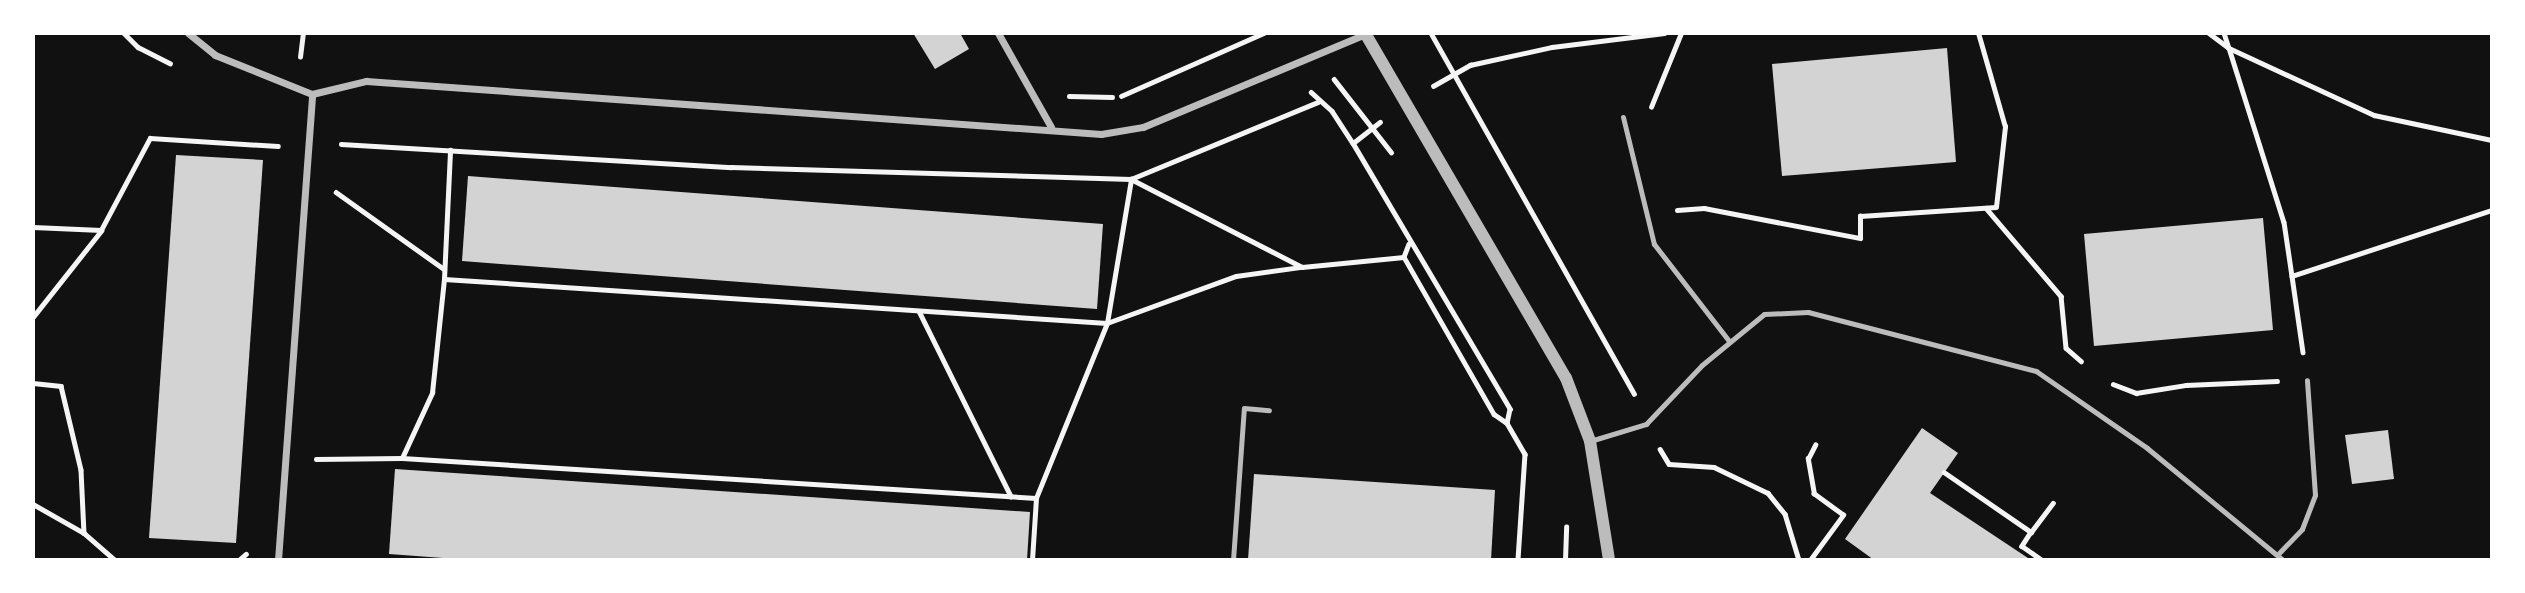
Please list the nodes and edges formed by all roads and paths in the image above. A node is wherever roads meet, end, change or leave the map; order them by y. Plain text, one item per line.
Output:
1 (188, 33) edge
2 (998, 33) edge
3 (1264, 33) edge
4 (1431, 33) edge
5 (1664, 33) edge
6 (1681, 33) edge
7 (1978, 33) edge
8 (2209, 33) edge
9 (2224, 33) edge
10 (1365, 34) edge
11 (2229, 48) junction
12 (1315, 53) junction
13 (1293, 63) junction
14 (1470, 65) dead end
15 (1030, 89) junction
16 (312, 94) junction
17 (1318, 102) junction
18 (1623, 117) dead end
19 (1051, 127) junction
20 (1373, 129) junction
21 (2492, 140) edge
22 (1353, 143) junction
23 (280, 146) dead end
24 (1630, 147) junction
25 (450, 150) junction
26 (340, 156) dead end
27 (1397, 160) dead end
28 (337, 179) dead end
29 (1131, 179) junction
30 (336, 191) junction
31 (334, 205) dead end
32 (1985, 208) junction
33 (2492, 210) edge
34 (1649, 211) junction
35 (33, 227) edge
36 (101, 230) junction
37 (1409, 244) junction
38 (1404, 257) junction
39 (1302, 267) junction
40 (444, 269) junction
41 (2292, 276) junction
42 (444, 279) junction
43 (919, 311) junction
44 (33, 317) edge
45 (1107, 323) junction
46 (1729, 341) junction
47 (2085, 364) dead end
48 (2103, 380) dead end
49 (2307, 380) junction
50 (33, 383) edge
51 (1269, 410) dead end
52 (1507, 423) junction
53 (1646, 424) junction
54 (1590, 441) junction
55 (1815, 444) dead end
56 (402, 458) junction
57 (306, 459) dead end
58 (1944, 472) dead end
59 (1011, 497) junction
60 (1036, 498) junction
61 (2053, 503) dead end
62 (33, 504) edge
63 (1566, 525) dead end
64 (2031, 532) junction
65 (84, 533) junction
66 (2279, 553) junction
67 (116, 560) edge
68 (278, 560) edge
69 (1032, 560) edge
70 (1233, 560) edge
71 (1518, 560) edge
72 (1565, 560) edge
73 (1609, 560) edge
74 (1799, 560) edge
75 (1810, 560) edge
76 (2042, 560) edge
77 (2283, 560) edge

1 - 16 street
2 - 15 street
3 - 15 path
4 - 53 path
5 - 14 path
6 - 24 path
7 - 32 path
8 - 11 path
9 - 11 path
10 - 12 street
10 - 54 street
11 - 21 path
11 - 41 path
12 - 13 street
12 - 20 path
13 - 17 path
13 - 19 street
15 - 19 street
16 - 19 street
16 - 68 street
17 - 22 path
17 - 29 path
18 - 24 lane
20 - 22 path
20 - 27 path
22 - 37 path
23 - 36 path
24 - 34 lane
25 - 26 path
25 - 29 path
25 - 40 path
28 - 30 path
29 - 39 path
29 - 45 path
30 - 31 path
30 - 40 path
32 - 34 path
32 - 47 path
33 - 41 path
34 - 46 lane
35 - 36 path
36 - 44 path
37 - 38 path
37 - 52 path
38 - 39 path
38 - 52 path
39 - 45 path
40 - 42 path
41 - 49 path
42 - 43 path
42 - 56 path
43 - 45 path
43 - 59 path
45 - 60 path
46 - 53 lane
46 - 66 lane
48 - 49 path
49 - 66 lane
50 - 65 path
51 - 70 lane
52 - 71 path
53 - 54 lane
53 - 74 path
54 - 73 street
55 - 75 path
56 - 57 path
56 - 59 path
58 - 64 path
59 - 60 path
60 - 69 path
61 - 64 path
62 - 65 path
63 - 72 path
64 - 76 path
65 - 67 path
66 - 77 lane

